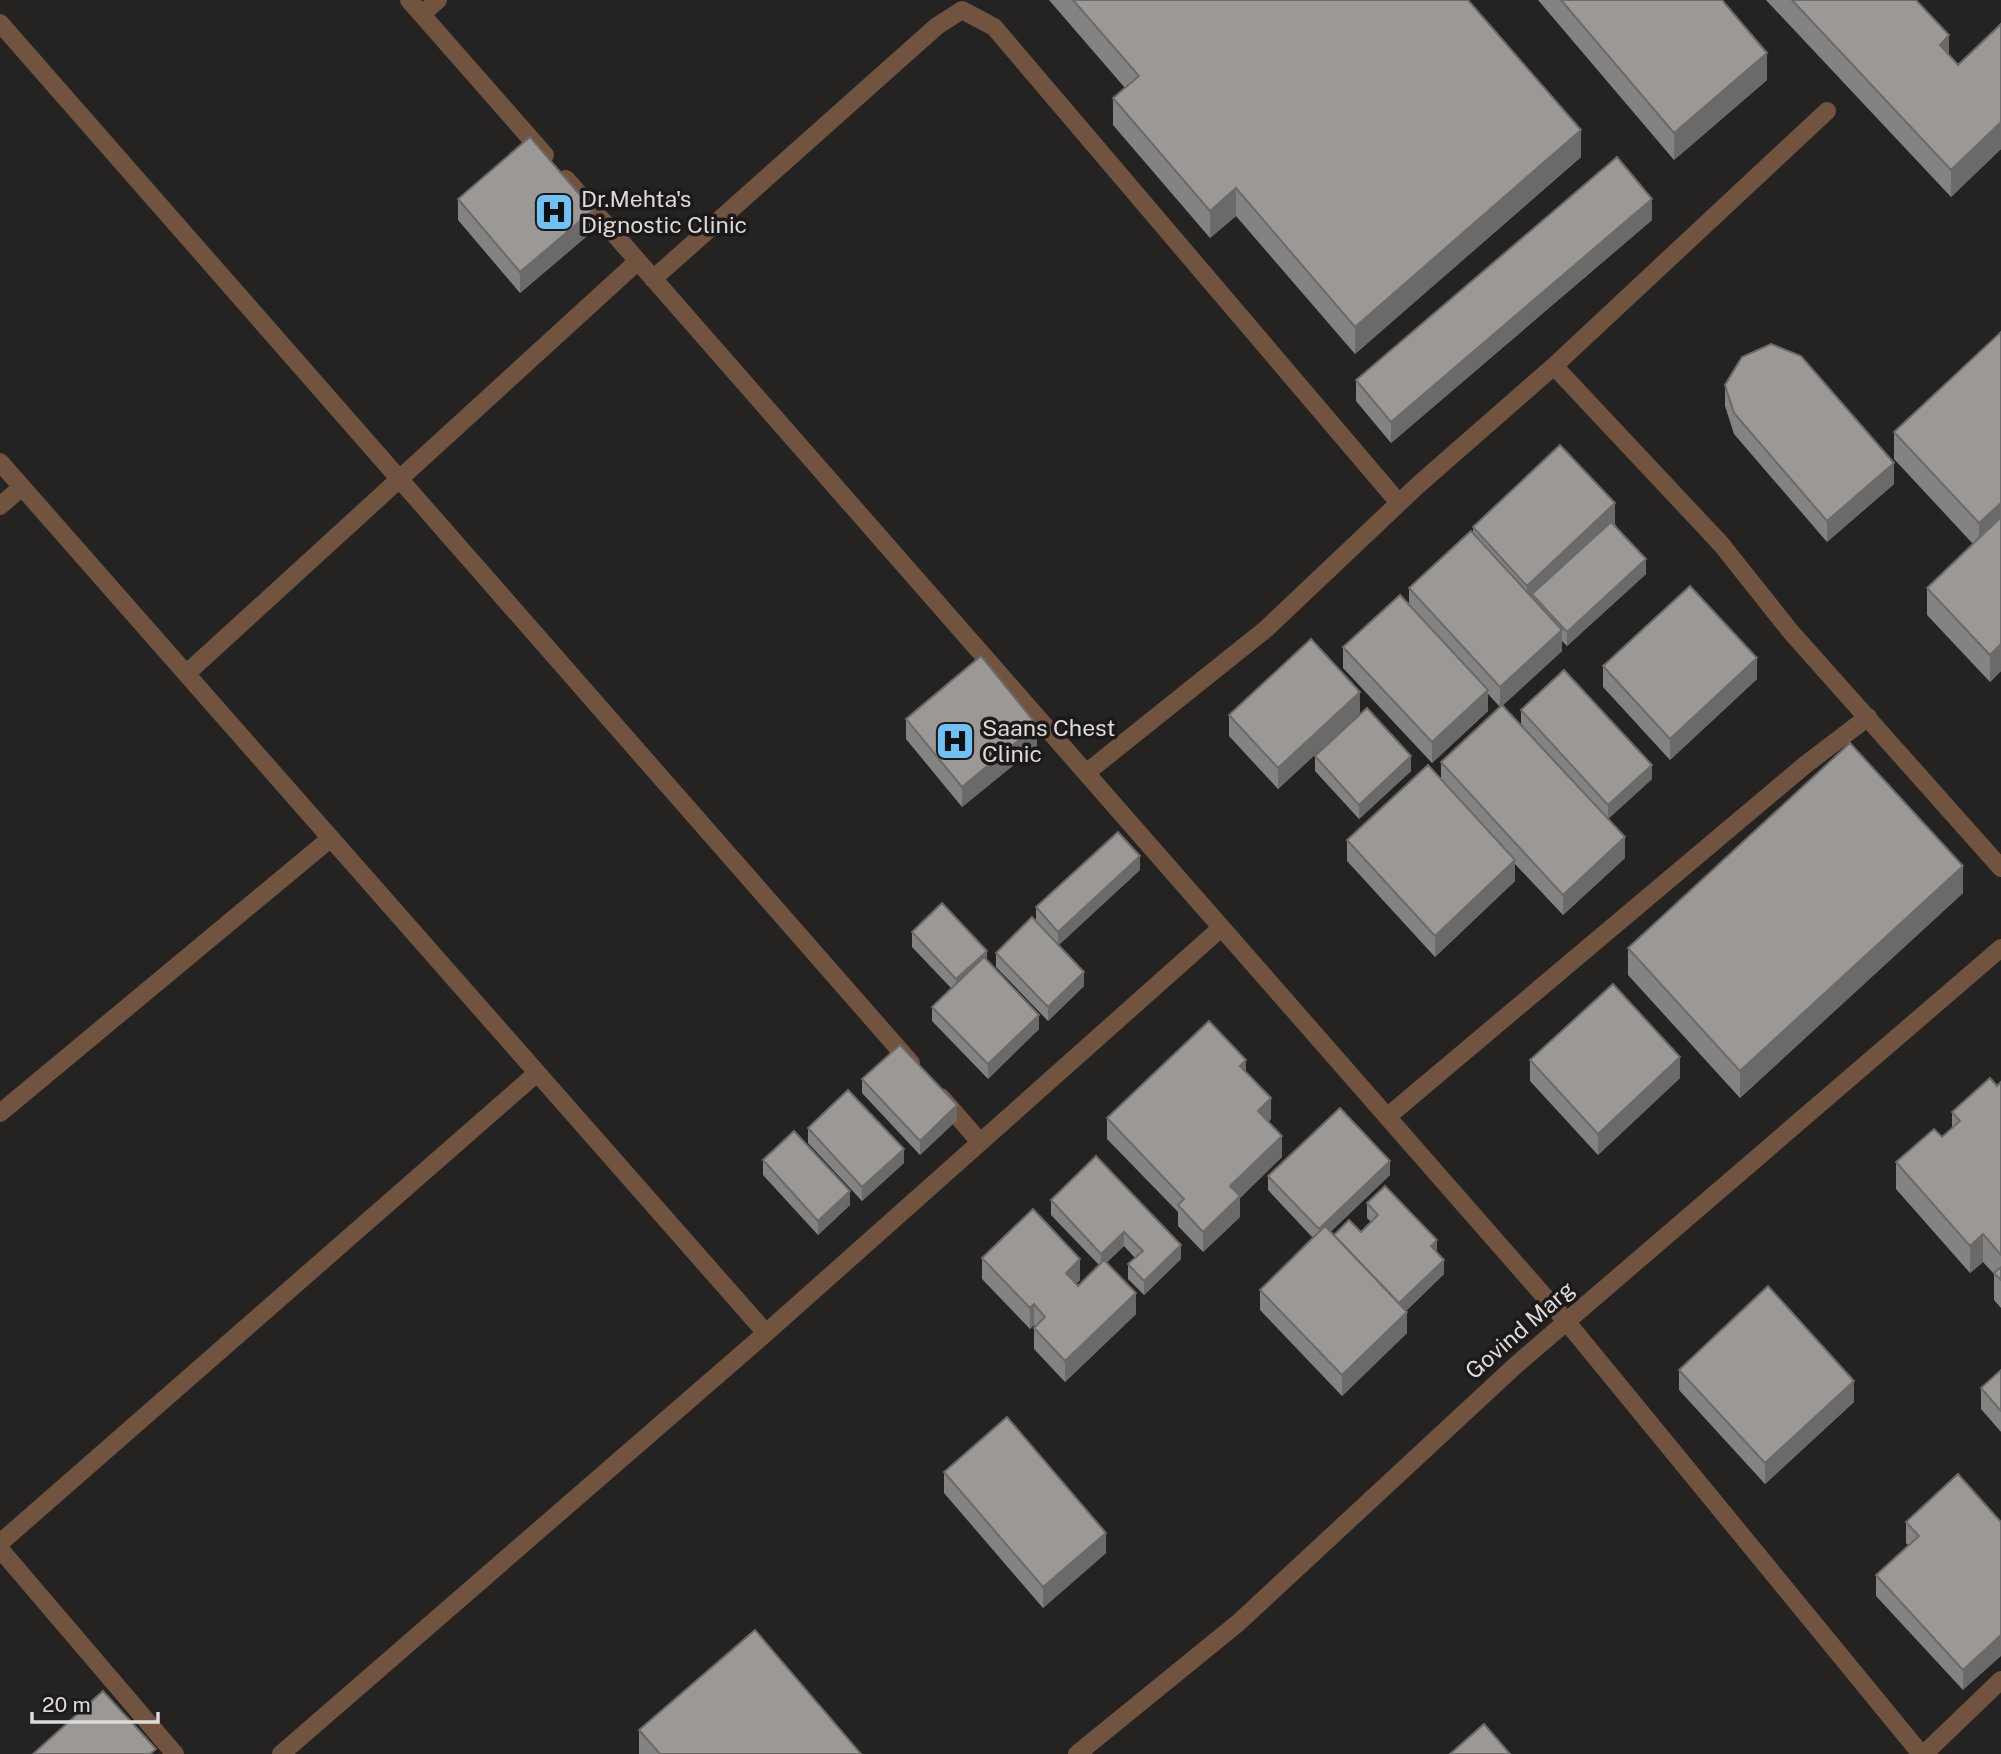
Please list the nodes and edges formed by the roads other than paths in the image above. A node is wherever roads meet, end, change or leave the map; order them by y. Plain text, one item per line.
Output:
1 (409, 0) edge
2 (438, 0) edge
3 (968, 5) edge
4 (422, 14) junction
5 (0, 23) edge
6 (1827, 111) dead end
7 (638, 261) junction
8 (653, 279) junction
9 (1554, 366) junction
10 (0, 462) edge
11 (399, 478) junction
12 (22, 487) junction
13 (1399, 503) junction
14 (0, 506) edge
15 (186, 674) junction
16 (1868, 716) junction
17 (1086, 774) junction
18 (331, 838) junction
19 (2001, 868) edge
20 (1221, 928) junction
21 (2001, 948) edge
22 (537, 1073) junction
23 (0, 1113) edge
24 (1387, 1117) junction
25 (979, 1140) junction
26 (1566, 1321) junction
27 (766, 1333) junction
28 (0, 1543) edge
29 (0, 1549) edge
30 (2001, 1680) edge
31 (175, 1754) edge
32 (281, 1754) edge
33 (1077, 1754) edge
34 (1922, 1754) edge

1 - 4 street
2 - 4 street
3 - 8 street
3 - 13 street
4 - 7 street
5 - 11 street
6 - 9 street
7 - 8 street
7 - 11 street
8 - 17 street
9 - 13 street
9 - 16 street
10 - 12 street
11 - 15 street
11 - 25 street
12 - 14 street
12 - 15 street
13 - 17 street
15 - 18 street
16 - 19 street
16 - 24 street
17 - 20 street
18 - 22 street
18 - 23 street
20 - 24 street
20 - 25 street
21 - 26 street, Govind Marg
22 - 27 street
22 - 28 street
24 - 26 street
25 - 27 street
26 - 33 street, Govind Marg
26 - 34 street
27 - 32 street
29 - 31 street
30 - 34 street

